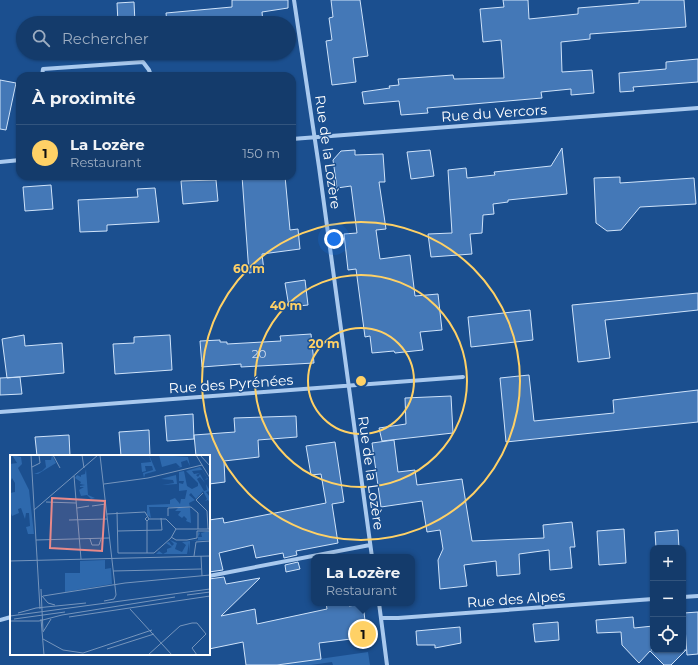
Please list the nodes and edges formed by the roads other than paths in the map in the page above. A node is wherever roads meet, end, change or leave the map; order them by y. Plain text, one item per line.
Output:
1 (294, 0) edge
2 (43, 72) edge
3 (150, 72) edge
4 (698, 108) edge
5 (315, 138) junction
6 (296, 140) edge
7 (16, 160) edge
8 (0, 162) edge
9 (463, 377) dead end
10 (349, 387) junction
11 (0, 412) edge
12 (370, 545) junction
13 (323, 554) edge
14 (372, 554) edge
15 (311, 556) edge
16 (210, 576) edge
17 (698, 596) edge
18 (686, 597) edge
19 (650, 599) edge
20 (379, 606) edge
21 (10, 617) edge
22 (381, 618) junction
23 (0, 620) edge
24 (387, 665) edge

1 - 5 street, Rue de la Lozère
2 - 3 street
4 - 5 street, Rue du Vercors
5 - 6 street, Rue du Vercors
5 - 10 street, Rue de la Lozère
7 - 8 street
9 - 10 street, Rue des Pyrénées
10 - 11 street, Rue des Pyrénées
10 - 12 street, Rue de la Lozère
12 - 13 street, Rue de la Lozère
12 - 14 street, Rue de la Lozère
15 - 16 street, Rue de la Lozère
17 - 18 street
19 - 22 street, Rue des Alpes
20 - 22 street
21 - 23 street
22 - 24 street

